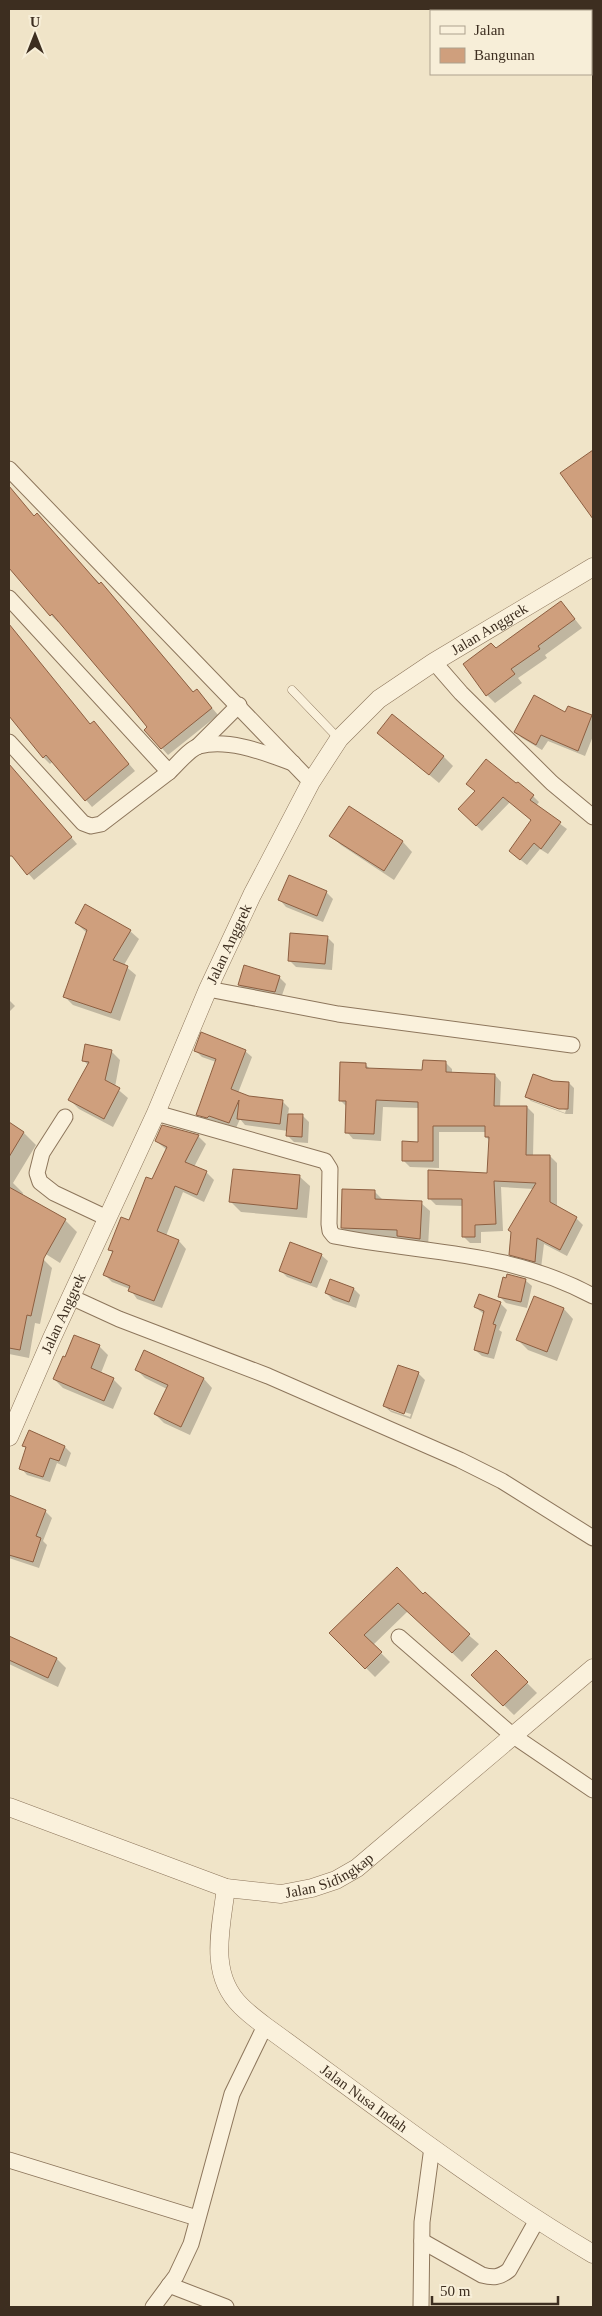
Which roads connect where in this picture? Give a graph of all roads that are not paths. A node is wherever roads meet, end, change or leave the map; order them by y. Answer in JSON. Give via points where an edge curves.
{"nodes":[{"id":1,"x":9,"y":468,"type":"edge"},
{"id":2,"x":593,"y":567,"type":"edge"},
{"id":3,"x":11,"y":605,"type":"edge"},
{"id":4,"x":434,"y":662,"type":"junction"},
{"id":5,"x":292,"y":690,"type":"dead end"},
{"id":6,"x":239,"y":705,"type":"junction"},
{"id":7,"x":339,"y":739,"type":"junction"},
{"id":8,"x":9,"y":742,"type":"edge"},
{"id":9,"x":197,"y":747,"type":"junction"},
{"id":10,"x":295,"y":764,"type":"junction"},
{"id":11,"x":170,"y":772,"type":"junction"},
{"id":12,"x":311,"y":782,"type":"junction"},
{"id":13,"x":593,"y":817,"type":"edge"},
{"id":14,"x":208,"y":989,"type":"junction"},
{"id":15,"x":572,"y":1046,"type":"dead end"},
{"id":16,"x":156,"y":1113,"type":"junction"},
{"id":17,"x":65,"y":1117,"type":"dead end"},
{"id":18,"x":107,"y":1218,"type":"junction"},
{"id":19,"x":593,"y":1296,"type":"edge"},
{"id":20,"x":71,"y":1297,"type":"junction"},
{"id":21,"x":9,"y":1438,"type":"edge"},
{"id":22,"x":593,"y":1538,"type":"edge"},
{"id":23,"x":399,"y":1637,"type":"dead end"},
{"id":24,"x":593,"y":1668,"type":"edge"},
{"id":25,"x":512,"y":1735,"type":"junction"},
{"id":26,"x":593,"y":1790,"type":"edge"},
{"id":27,"x":9,"y":1807,"type":"edge"},
{"id":28,"x":226,"y":1888,"type":"junction"},
{"id":29,"x":265,"y":2026,"type":"junction"},
{"id":30,"x":432,"y":2147,"type":"junction"},
{"id":31,"x":9,"y":2160,"type":"edge"},
{"id":32,"x":197,"y":2218,"type":"junction"},
{"id":33,"x":537,"y":2220,"type":"junction"},
{"id":34,"x":422,"y":2240,"type":"junction"},
{"id":35,"x":593,"y":2254,"type":"edge"},
{"id":36,"x":169,"y":2285,"type":"junction"},
{"id":37,"x":153,"y":2307,"type":"edge"},
{"id":38,"x":226,"y":2307,"type":"edge"},
{"id":39,"x":421,"y":2307,"type":"edge"}],
"edges":[{"from":1,"to":6,"type":"street"},
{"from":2,"to":4,"type":"street","name":"Jalan Anggrek"},
{"from":3,"to":11,"type":"street"},
{"from":4,"to":7,"type":"street","name":"Jalan Anggrek","via":[[379,699]]},
{"from":4,"to":13,"type":"street","via":[[552,783]]},
{"from":5,"to":7,"type":"lane"},
{"from":6,"to":9,"type":"street"},
{"from":6,"to":10,"type":"street"},
{"from":7,"to":12,"type":"street","name":"Jalan Anggrek"},
{"from":8,"to":11,"type":"street","via":[[83,823],[90,826],[101,824]]},
{"from":9,"to":10,"type":"street","via":[[226,744]]},
{"from":9,"to":11,"type":"street"},
{"from":10,"to":12,"type":"street"},
{"from":12,"to":14,"type":"street","name":"Jalan Anggrek"},
{"from":14,"to":15,"type":"street","via":[[338,1014]]},
{"from":14,"to":16,"type":"street","name":"Jalan Anggrek"},
{"from":16,"to":18,"type":"street","name":"Jalan Anggrek"},
{"from":16,"to":19,"type":"street","via":[[325,1161],[330,1169],[329,1224],[334,1236],[502,1261]]},
{"from":17,"to":18,"type":"street","via":[[42,1153],[37,1173],[40,1182],[54,1193]]},
{"from":18,"to":20,"type":"street","name":"Jalan Anggrek"},
{"from":20,"to":21,"type":"street","name":"Jalan Anggrek"},
{"from":20,"to":22,"type":"street","via":[[119,1319],[268,1376],[460,1460],[502,1481]]},
{"from":23,"to":25,"type":"street"},
{"from":24,"to":25,"type":"street","name":"Jalan Sidingkap"},
{"from":25,"to":26,"type":"street"},
{"from":25,"to":28,"type":"street","name":"Jalan Sidingkap","via":[[357,1868],[336,1880],[281,1894]]},
{"from":27,"to":28,"type":"street","name":"Jalan Sidingkap"},
{"from":28,"to":29,"type":"street","name":"Jalan Nusa Indah","via":[[218,1943],[221,1969],[228,1989],[240,2005]]},
{"from":29,"to":30,"type":"street","name":"Jalan Nusa Indah"},
{"from":29,"to":32,"type":"street","via":[[232,2094]]},
{"from":30,"to":33,"type":"street","name":"Jalan Nusa Indah"},
{"from":30,"to":34,"type":"street"},
{"from":31,"to":32,"type":"street"},
{"from":32,"to":36,"type":"street","via":[[191,2244]]},
{"from":33,"to":34,"type":"street","via":[[509,2270],[502,2276],[482,2275]]},
{"from":33,"to":35,"type":"street","name":"Jalan Nusa Indah"},
{"from":34,"to":39,"type":"street"},
{"from":36,"to":37,"type":"street"},
{"from":36,"to":38,"type":"street"}]}
